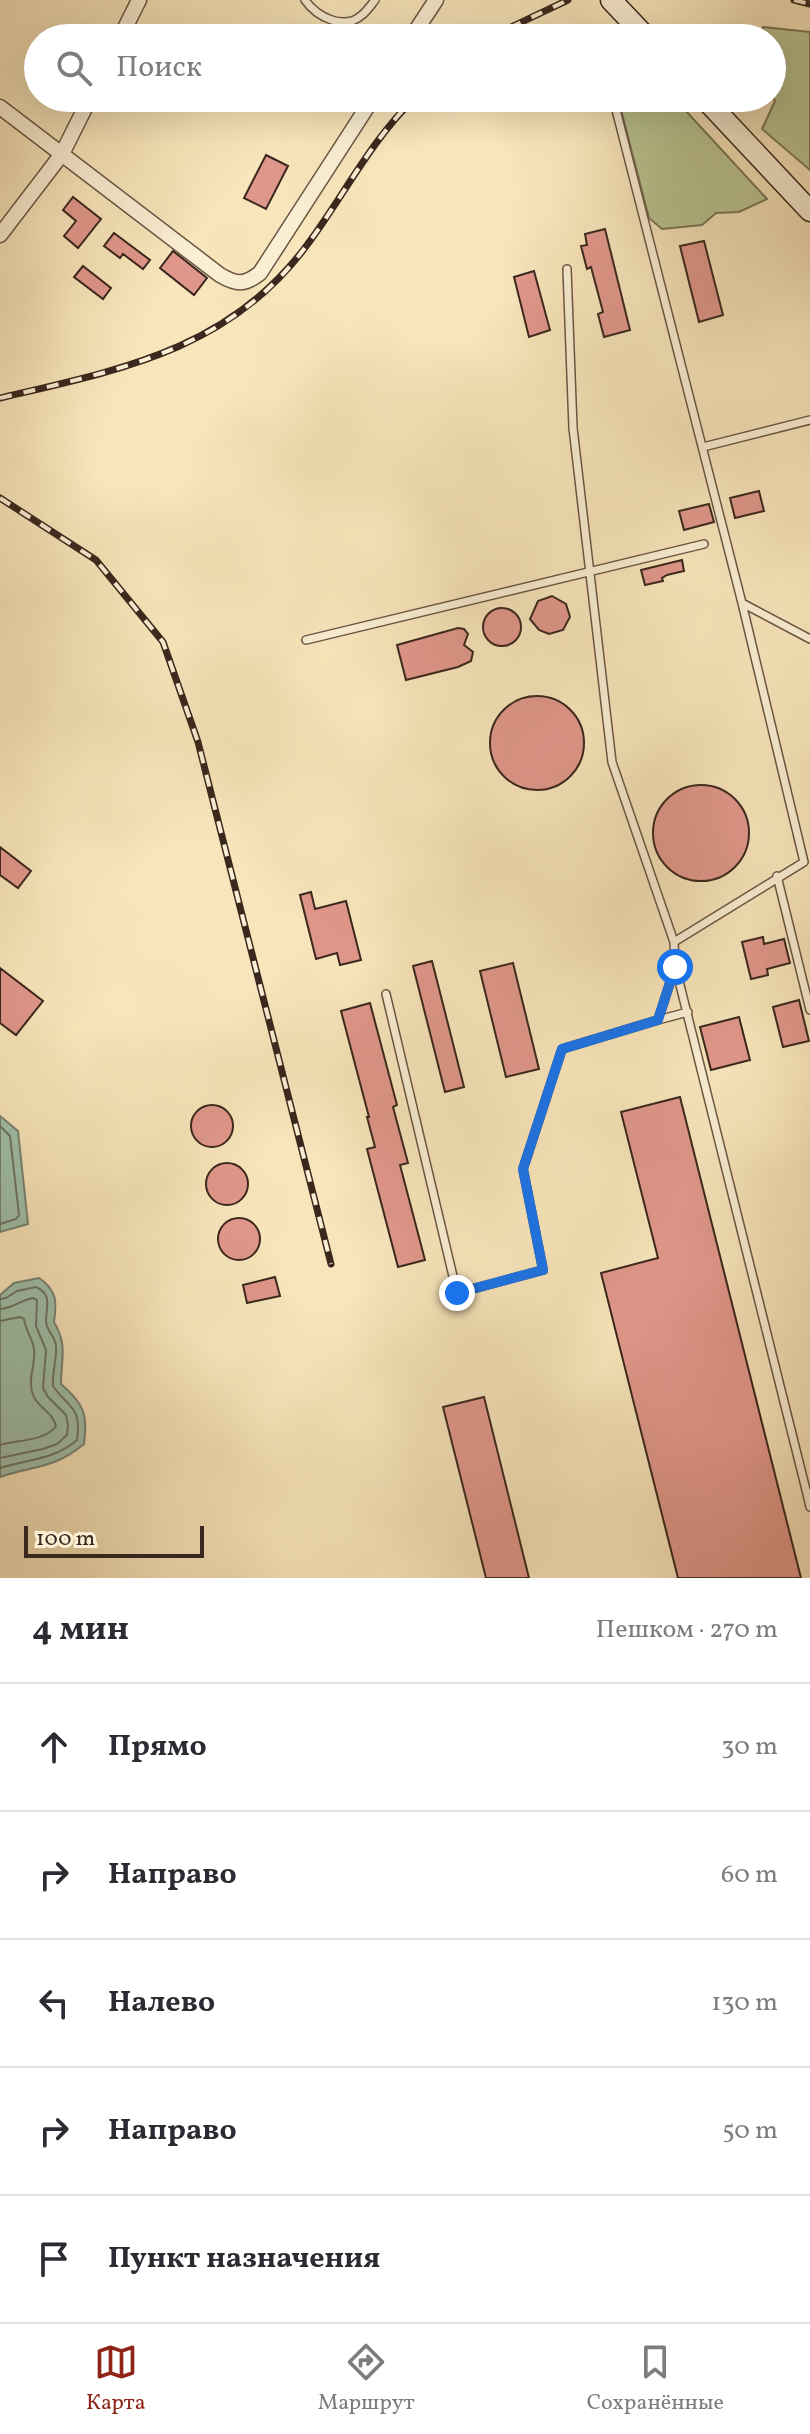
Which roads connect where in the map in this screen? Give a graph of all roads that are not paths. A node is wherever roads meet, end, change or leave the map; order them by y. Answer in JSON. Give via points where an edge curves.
{"nodes":[{"id":1,"x":139,"y":0,"type":"edge"},
{"id":2,"x":305,"y":0,"type":"edge"},
{"id":3,"x":375,"y":0,"type":"edge"},
{"id":4,"x":436,"y":0,"type":"edge"},
{"id":5,"x":611,"y":0,"type":"edge"},
{"id":6,"x":127,"y":24,"type":"edge"},
{"id":7,"x":420,"y":24,"type":"edge"},
{"id":8,"x":633,"y":24,"type":"edge"},
{"id":9,"x":0,"y":107,"type":"edge"},
{"id":10,"x":83,"y":112,"type":"edge"},
{"id":11,"x":364,"y":112,"type":"edge"},
{"id":12,"x":617,"y":112,"type":"edge"},
{"id":13,"x":717,"y":112,"type":"edge"},
{"id":14,"x":62,"y":154,"type":"junction"},
{"id":15,"x":810,"y":211,"type":"edge"},
{"id":16,"x":0,"y":235,"type":"edge"},
{"id":17,"x":567,"y":269,"type":"dead end"},
{"id":18,"x":810,"y":420,"type":"edge"},
{"id":19,"x":703,"y":447,"type":"junction"},
{"id":20,"x":704,"y":544,"type":"dead end"},
{"id":21,"x":592,"y":572,"type":"junction"},
{"id":22,"x":742,"y":603,"type":"junction"},
{"id":23,"x":810,"y":639,"type":"edge"},
{"id":24,"x":306,"y":640,"type":"dead end"},
{"id":25,"x":777,"y":876,"type":"junction"},
{"id":26,"x":674,"y":942,"type":"junction"},
{"id":27,"x":675,"y":967,"type":"junction"},
{"id":28,"x":386,"y":994,"type":"dead end"},
{"id":29,"x":810,"y":1010,"type":"edge"},
{"id":30,"x":688,"y":1012,"type":"junction"},
{"id":31,"x":658,"y":1020,"type":"junction"},
{"id":32,"x":808,"y":1493,"type":"edge"},
{"id":33,"x":810,"y":1507,"type":"edge"}],
"edges":[{"from":1,"to":6,"type":"street"},
{"from":2,"to":3,"type":"lane","via":[[327,19],[345,23],[360,18]]},
{"from":4,"to":7,"type":"street"},
{"from":5,"to":8,"type":"main road"},
{"from":9,"to":14,"type":"street"},
{"from":10,"to":14,"type":"street"},
{"from":11,"to":14,"type":"street","via":[[260,273],[247,283],[220,275]]},
{"from":12,"to":19,"type":"lane"},
{"from":13,"to":15,"type":"main road"},
{"from":14,"to":16,"type":"street"},
{"from":17,"to":21,"type":"lane","via":[[573,428]]},
{"from":18,"to":19,"type":"lane"},
{"from":19,"to":22,"type":"lane"},
{"from":20,"to":21,"type":"lane"},
{"from":21,"to":24,"type":"lane"},
{"from":21,"to":26,"type":"lane","via":[[612,762]]},
{"from":22,"to":23,"type":"lane"},
{"from":22,"to":25,"type":"lane","via":[[804,862]]},
{"from":25,"to":26,"type":"lane"},
{"from":25,"to":29,"type":"lane"},
{"from":26,"to":27,"type":"lane"},
{"from":27,"to":30,"type":"lane"},
{"from":27,"to":31,"type":"lane"},
{"from":28,"to":31,"type":"lane","via":[[457,1293],[543,1270],[523,1169],[562,1049]]},
{"from":30,"to":31,"type":"lane"},
{"from":30,"to":32,"type":"lane"},
{"from":32,"to":33,"type":"lane"}]}
